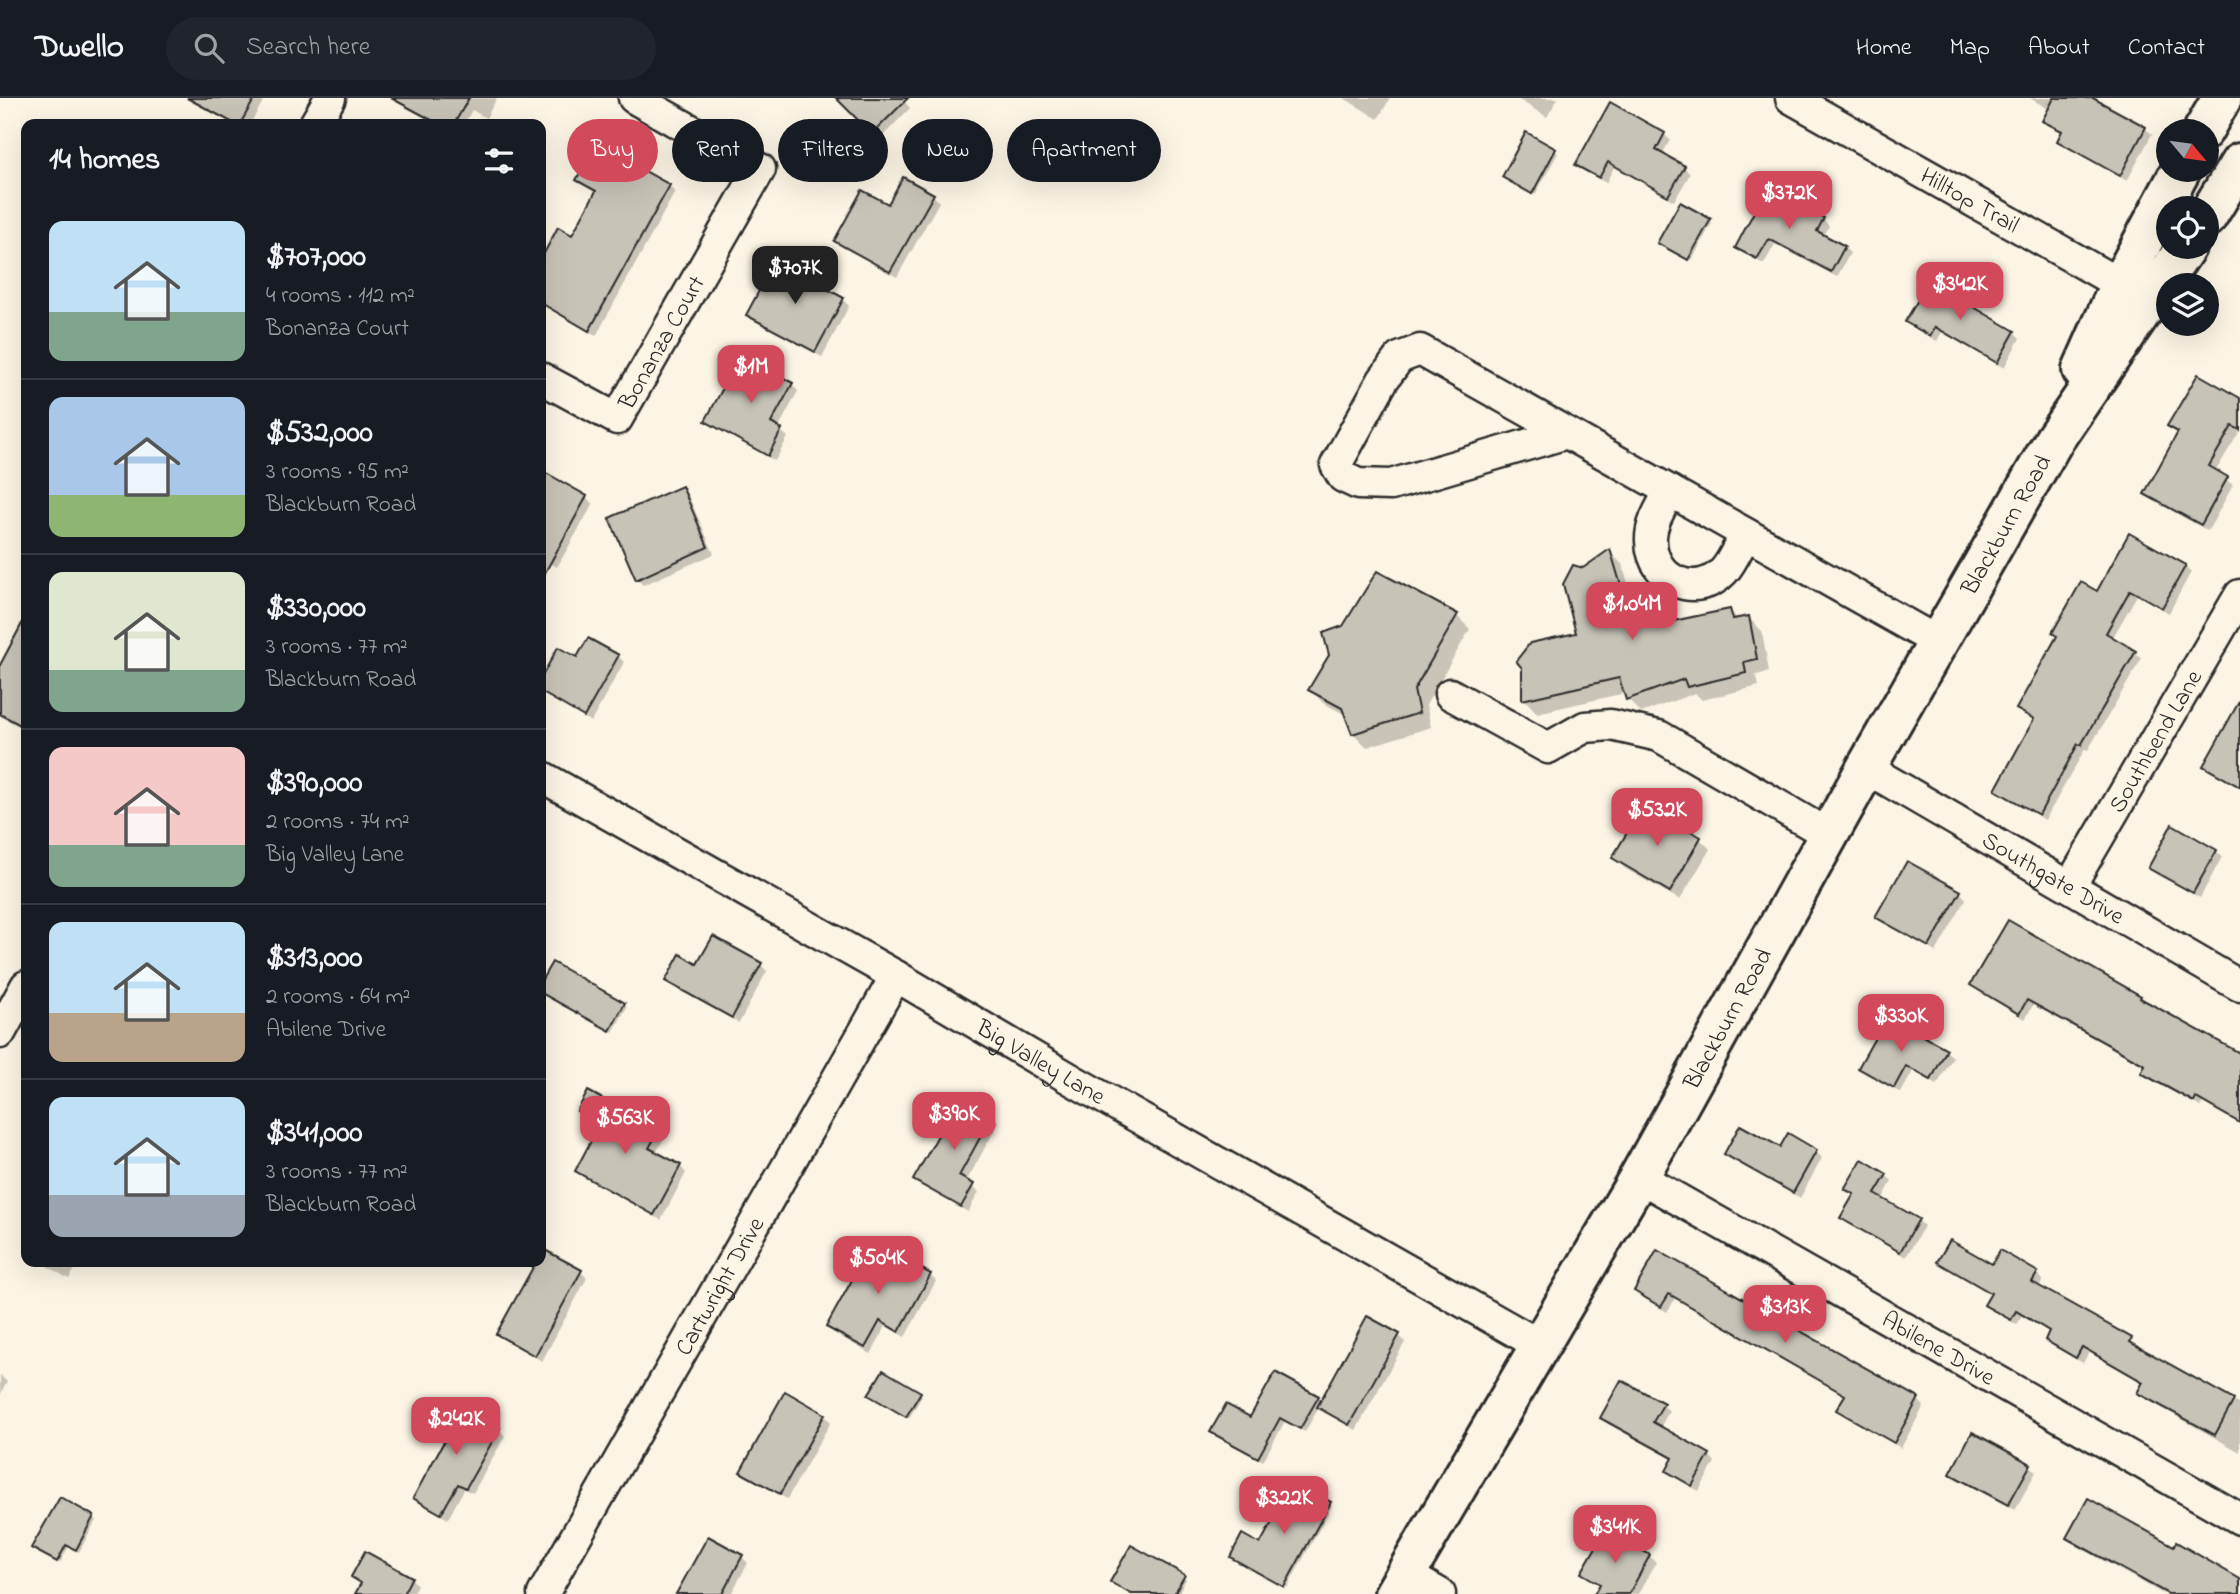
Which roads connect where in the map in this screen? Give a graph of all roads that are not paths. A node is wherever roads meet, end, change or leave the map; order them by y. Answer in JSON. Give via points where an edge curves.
{"nodes":[{"id":1,"x":330,"y":98,"type":"edge"},
{"id":2,"x":634,"y":98,"type":"edge"},
{"id":3,"x":1791,"y":98,"type":"edge"},
{"id":4,"x":2222,"y":98,"type":"edge"},
{"id":5,"x":318,"y":119,"type":"edge"},
{"id":6,"x":2210,"y":119,"type":"edge"},
{"id":7,"x":2240,"y":163,"type":"edge"},
{"id":8,"x":2176,"y":182,"type":"edge"},
{"id":9,"x":2219,"y":197,"type":"edge"},
{"id":10,"x":2172,"y":259,"type":"edge"},
{"id":11,"x":2134,"y":292,"type":"junction"},
{"id":12,"x":546,"y":381,"type":"edge"},
{"id":13,"x":1567,"y":433,"type":"junction"},
{"id":14,"x":1670,"y":491,"type":"junction"},
{"id":15,"x":1746,"y":534,"type":"junction"},
{"id":16,"x":2240,"y":595,"type":"edge"},
{"id":17,"x":1938,"y":642,"type":"junction"},
{"id":18,"x":1450,"y":694,"type":"dead end"},
{"id":19,"x":1866,"y":768,"type":"junction"},
{"id":20,"x":546,"y":779,"type":"edge"},
{"id":21,"x":1829,"y":835,"type":"junction"},
{"id":22,"x":2070,"y":886,"type":"junction"},
{"id":23,"x":895,"y":976,"type":"junction"},
{"id":24,"x":2240,"y":985,"type":"edge"},
{"id":25,"x":21,"y":995,"type":"edge"},
{"id":26,"x":0,"y":1033,"type":"edge"},
{"id":27,"x":1639,"y":1177,"type":"junction"},
{"id":28,"x":1541,"y":1346,"type":"junction"},
{"id":29,"x":2240,"y":1519,"type":"edge"},
{"id":30,"x":1400,"y":1584,"type":"edge"},
{"id":31,"x":543,"y":1594,"type":"edge"},
{"id":32,"x":1440,"y":1594,"type":"edge"}],
"edges":[{"from":1,"to":5,"type":"street"},
{"from":2,"to":12,"type":"street","name":"Bonanza Court","via":[[760,169],[617,419]]},
{"from":3,"to":11,"type":"street","name":"Hilltop Trail"},
{"from":4,"to":6,"type":"main road"},
{"from":7,"to":9,"type":"main road"},
{"from":8,"to":11,"type":"main road","name":"Blackburn Road"},
{"from":10,"to":11,"type":"main road","name":"Blackburn Road"},
{"from":11,"to":17,"type":"main road","name":"Blackburn Road","via":[[2093,342],[2054,440]]},
{"from":13,"to":13,"type":"street","via":[[1420,350],[1399,358],[1336,465],[1343,477],[1358,484],[1391,485]]},
{"from":13,"to":14,"type":"street"},
{"from":14,"to":15,"type":"street"},
{"from":14,"to":15,"type":"street","via":[[1652,526],[1651,541],[1659,570],[1670,579],[1685,584],[1713,581],[1726,570]]},
{"from":15,"to":17,"type":"street"},
{"from":16,"to":22,"type":"street","name":"Southbend Lane"},
{"from":17,"to":19,"type":"main road","name":"Blackburn Road"},
{"from":18,"to":21,"type":"street","via":[[1548,748],[1585,727],[1611,725],[1659,736]]},
{"from":19,"to":21,"type":"main road","name":"Blackburn Road"},
{"from":19,"to":22,"type":"street","name":"Southgate Drive"},
{"from":20,"to":23,"type":"street","name":"Big Valley Lane"},
{"from":21,"to":27,"type":"main road","name":"Blackburn Road"},
{"from":22,"to":24,"type":"street","name":"Southgate Drive"},
{"from":23,"to":28,"type":"street","name":"Big Valley Lane"},
{"from":23,"to":31,"type":"street","name":"Cartwright Drive"},
{"from":25,"to":26,"type":"street"},
{"from":27,"to":28,"type":"main road","name":"Blackburn Road"},
{"from":27,"to":29,"type":"street","name":"Abilene Drive"},
{"from":28,"to":30,"type":"main road","name":"Blackburn Road"},
{"from":30,"to":32,"type":"street"}]}
